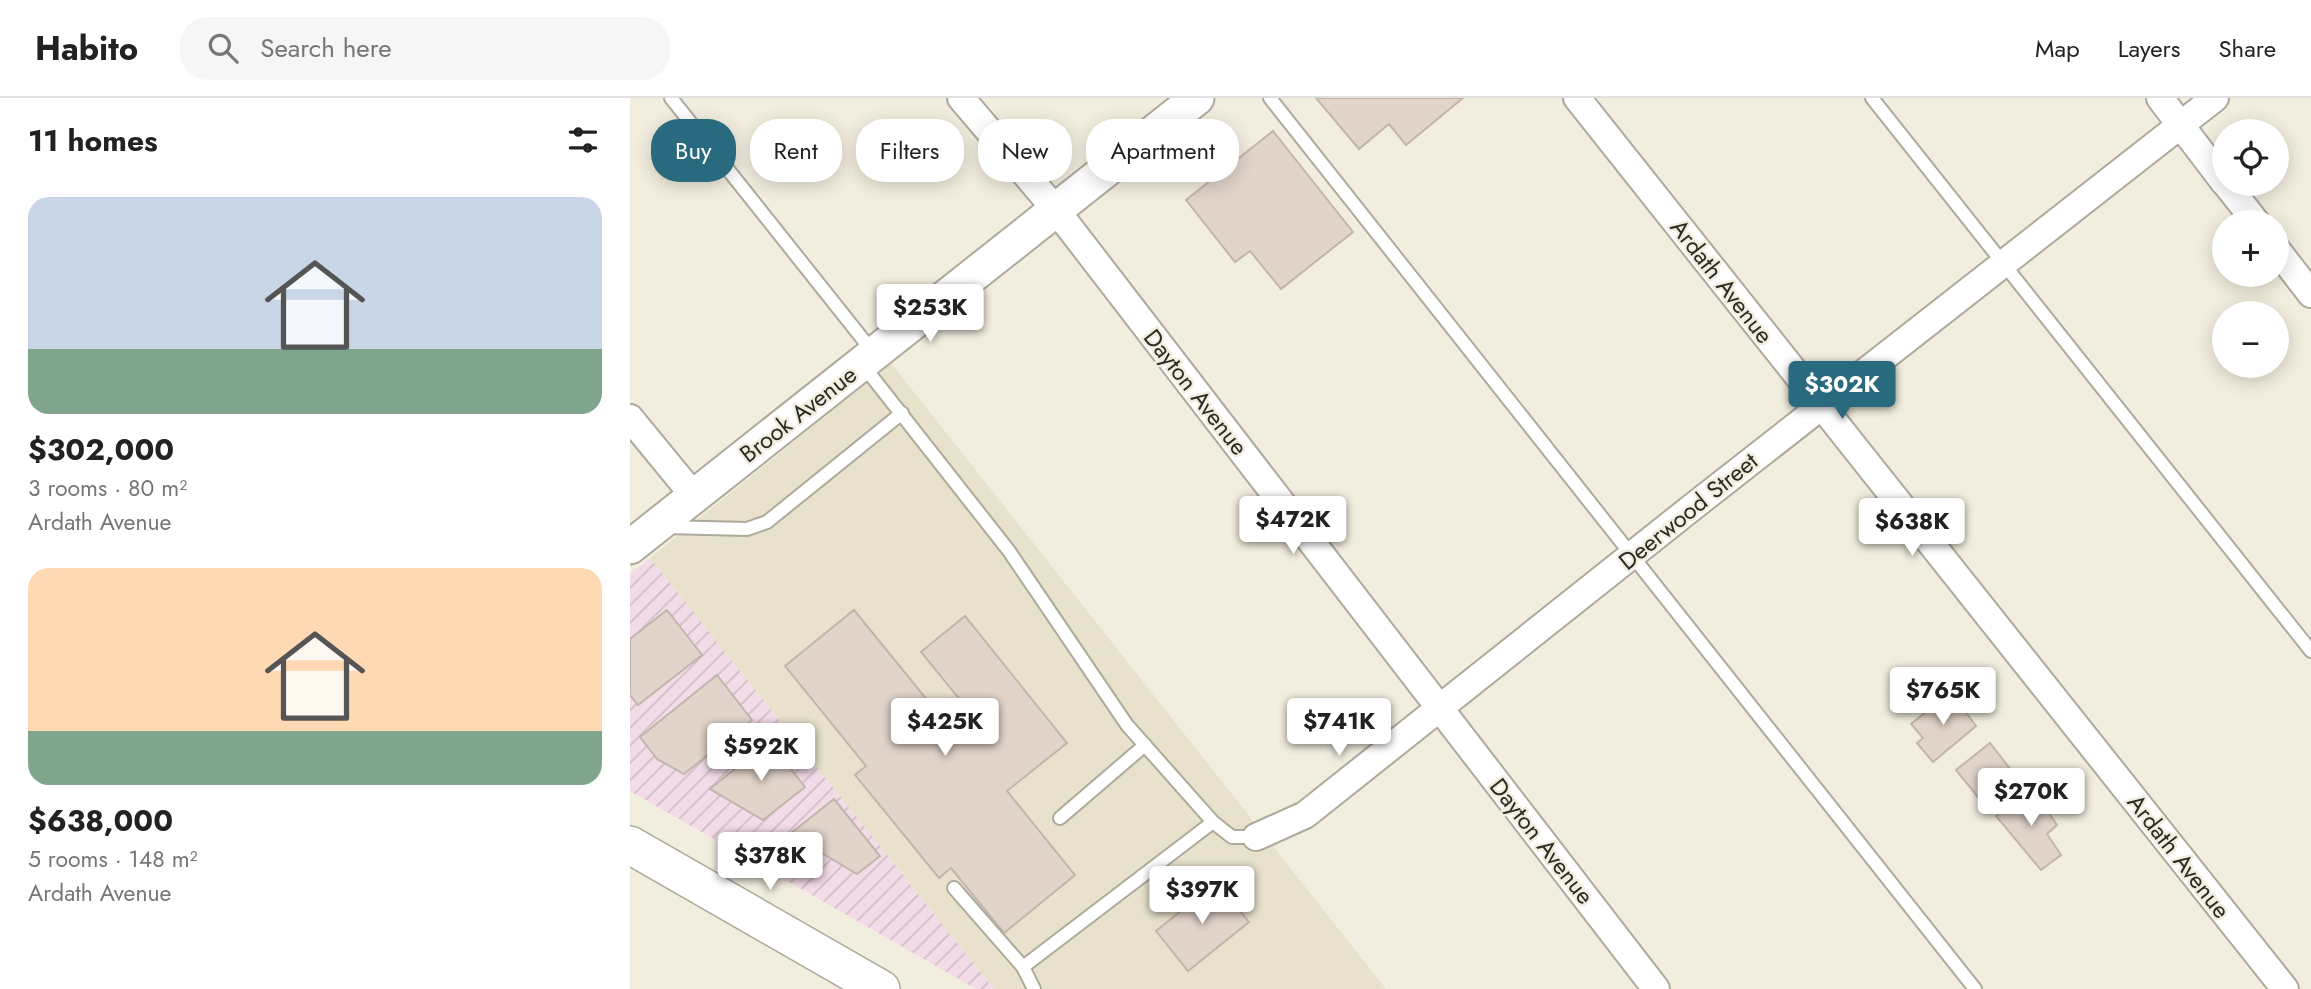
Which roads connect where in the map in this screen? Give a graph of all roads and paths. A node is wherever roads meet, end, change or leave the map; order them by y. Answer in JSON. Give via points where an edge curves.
{"nodes":[{"id":1,"x":671,"y":98,"type":"edge"},
{"id":2,"x":961,"y":98,"type":"edge"},
{"id":3,"x":1197,"y":98,"type":"edge"},
{"id":4,"x":1270,"y":98,"type":"edge"},
{"id":5,"x":1577,"y":98,"type":"edge"},
{"id":6,"x":1872,"y":98,"type":"edge"},
{"id":7,"x":2160,"y":98,"type":"edge"},
{"id":8,"x":2215,"y":98,"type":"edge"},
{"id":9,"x":2182,"y":126,"type":"junction"},
{"id":10,"x":2212,"y":166,"type":"edge"},
{"id":11,"x":2235,"y":196,"type":"edge"},
{"id":12,"x":1056,"y":210,"type":"junction"},
{"id":13,"x":2246,"y":210,"type":"edge"},
{"id":14,"x":2003,"y":263,"type":"junction"},
{"id":15,"x":2289,"y":266,"type":"edge"},
{"id":16,"x":2311,"y":294,"type":"edge"},
{"id":17,"x":868,"y":358,"type":"junction"},
{"id":18,"x":1822,"y":407,"type":"junction"},
{"id":19,"x":902,"y":413,"type":"junction"},
{"id":20,"x":630,"y":418,"type":"edge"},
{"id":21,"x":694,"y":496,"type":"junction"},
{"id":22,"x":643,"y":537,"type":"edge"},
{"id":23,"x":1633,"y":555,"type":"junction"},
{"id":24,"x":2311,"y":651,"type":"edge"},
{"id":25,"x":1439,"y":708,"type":"junction"},
{"id":26,"x":1144,"y":745,"type":"junction"},
{"id":27,"x":1059,"y":818,"type":"dead end"},
{"id":28,"x":1213,"y":822,"type":"junction"},
{"id":29,"x":1256,"y":837,"type":"joint"},
{"id":30,"x":630,"y":845,"type":"edge"},
{"id":31,"x":954,"y":888,"type":"dead end"},
{"id":32,"x":1023,"y":967,"type":"junction"},
{"id":33,"x":881,"y":989,"type":"edge"},
{"id":34,"x":1034,"y":989,"type":"edge"},
{"id":35,"x":1657,"y":989,"type":"edge"},
{"id":36,"x":1975,"y":989,"type":"edge"},
{"id":37,"x":2285,"y":989,"type":"edge"}],
"edges":[{"from":1,"to":17,"type":"lane"},
{"from":2,"to":12,"type":"street","name":"Dayton Avenue"},
{"from":3,"to":12,"type":"street","name":"Brook Avenue"},
{"from":4,"to":23,"type":"lane"},
{"from":5,"to":18,"type":"street","name":"Ardath Avenue"},
{"from":6,"to":14,"type":"lane"},
{"from":7,"to":9,"type":"street"},
{"from":8,"to":9,"type":"street","name":"Deerwood Street"},
{"from":9,"to":10,"type":"street"},
{"from":9,"to":14,"type":"street","name":"Deerwood Street"},
{"from":11,"to":13,"type":"street"},
{"from":12,"to":17,"type":"street","name":"Brook Avenue"},
{"from":12,"to":25,"type":"street","name":"Dayton Avenue"},
{"from":14,"to":18,"type":"street","name":"Deerwood Street"},
{"from":14,"to":24,"type":"lane"},
{"from":15,"to":16,"type":"street"},
{"from":17,"to":19,"type":"lane"},
{"from":17,"to":21,"type":"street","name":"Brook Avenue"},
{"from":18,"to":23,"type":"street","name":"Deerwood Street"},
{"from":18,"to":37,"type":"street","name":"Ardath Avenue"},
{"from":19,"to":22,"type":"lane","via":[[767,522],[747,529]]},
{"from":19,"to":26,"type":"lane","via":[[1009,551]]},
{"from":20,"to":21,"type":"street"},
{"from":21,"to":22,"type":"street","name":"Brook Avenue"},
{"from":23,"to":25,"type":"street","name":"Deerwood Street"},
{"from":23,"to":36,"type":"lane"},
{"from":25,"to":29,"type":"street","name":"Deerwood Street","via":[[1305,816]]},
{"from":25,"to":35,"type":"street","name":"Dayton Avenue"},
{"from":26,"to":27,"type":"lane"},
{"from":26,"to":28,"type":"lane"},
{"from":28,"to":29,"type":"lane","via":[[1232,837]]},
{"from":28,"to":32,"type":"lane"},
{"from":30,"to":33,"type":"main road"},
{"from":31,"to":32,"type":"lane"},
{"from":32,"to":34,"type":"lane"}]}
